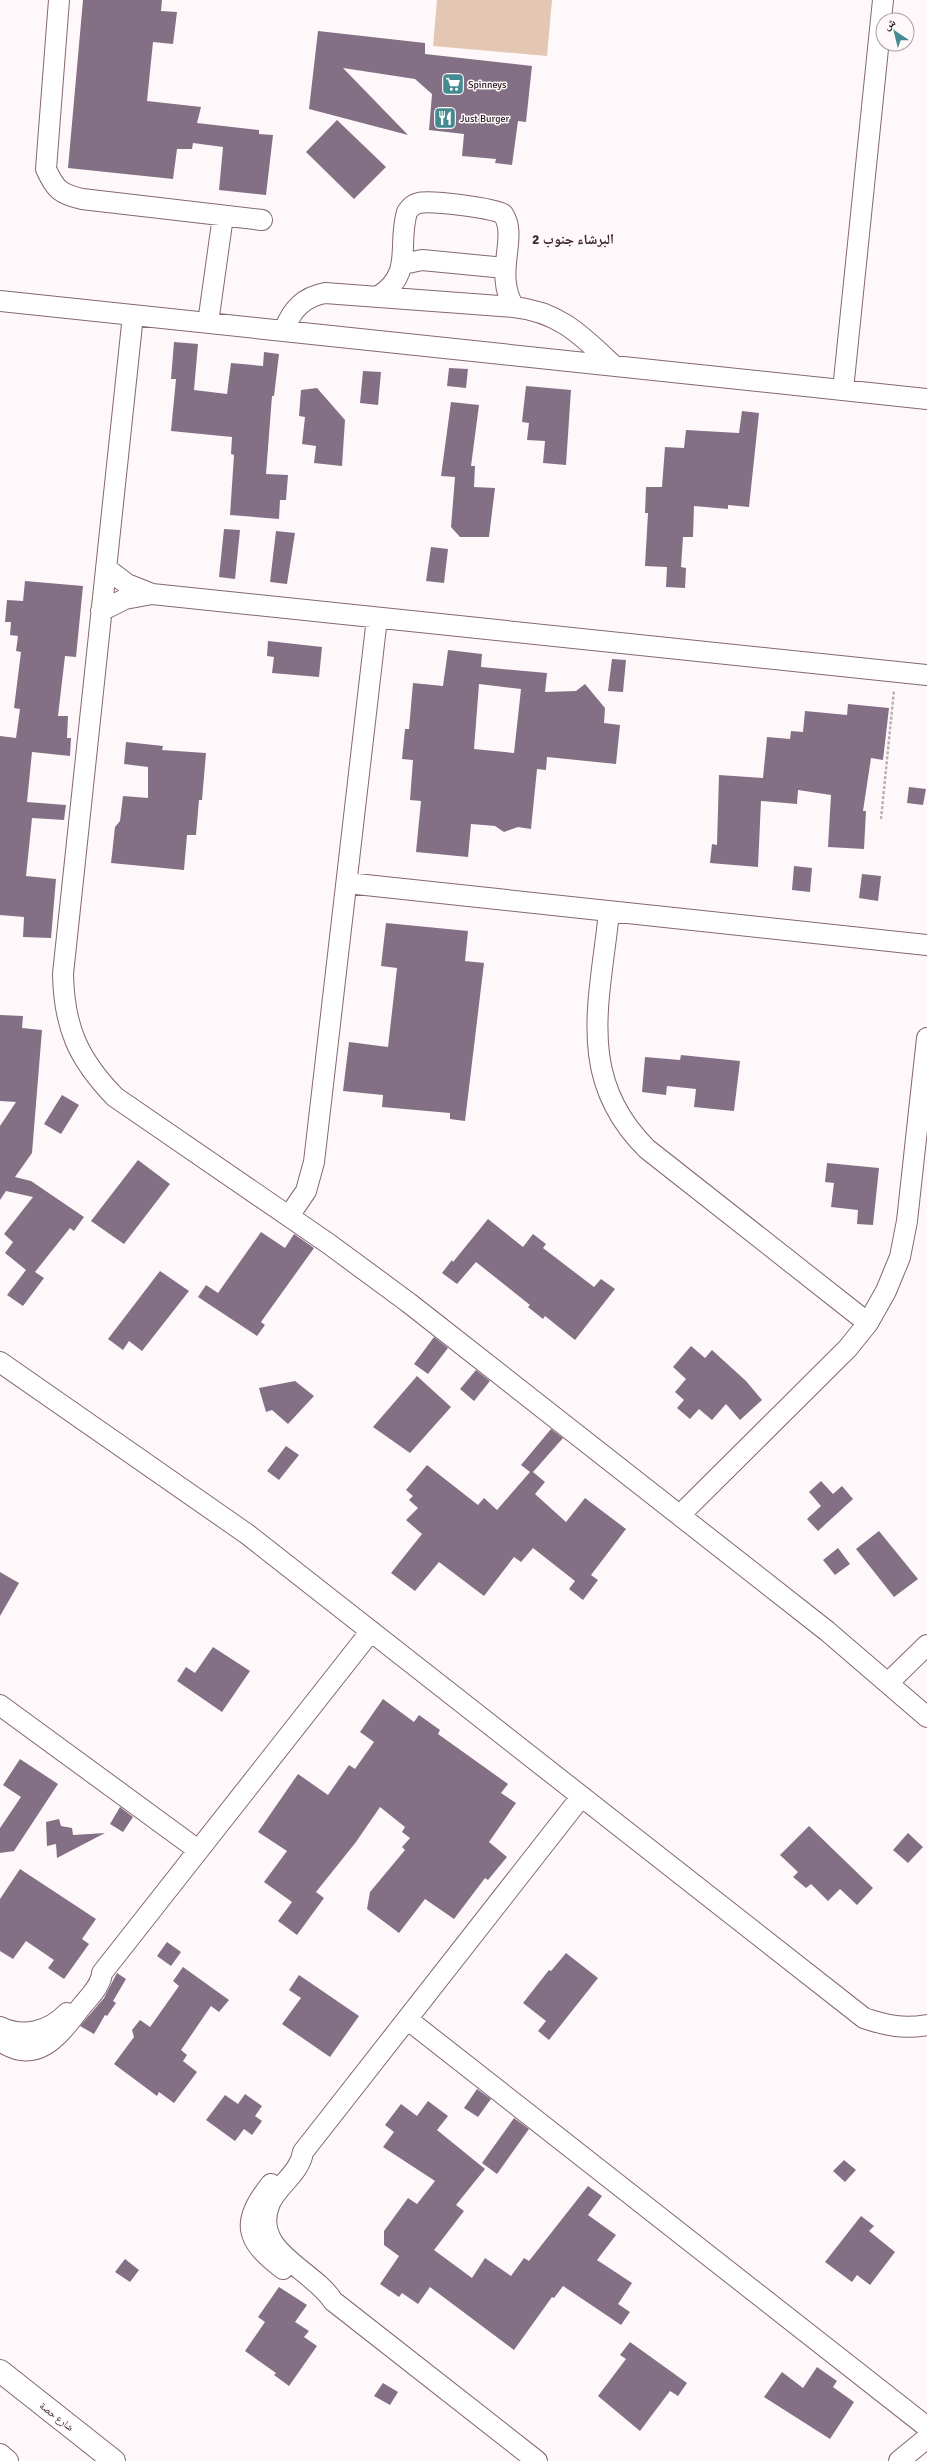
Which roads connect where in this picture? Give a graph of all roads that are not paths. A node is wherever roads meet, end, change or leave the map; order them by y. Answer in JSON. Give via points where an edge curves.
{"nodes":[{"id":1,"x":59,"y":0,"type":"edge"},
{"id":2,"x":882,"y":0,"type":"edge"},
{"id":3,"x":223,"y":216,"type":"junction"},
{"id":4,"x":262,"y":220,"type":"dead end"},
{"id":5,"x":403,"y":264,"type":"junction"},
{"id":6,"x":505,"y":268,"type":"junction"},
{"id":7,"x":379,"y":296,"type":"junction"},
{"id":8,"x":0,"y":301,"type":"edge"},
{"id":9,"x":514,"y":307,"type":"junction"},
{"id":10,"x":133,"y":315,"type":"junction"},
{"id":11,"x":208,"y":323,"type":"junction"},
{"id":12,"x":284,"y":331,"type":"junction"},
{"id":13,"x":614,"y":366,"type":"junction"},
{"id":14,"x":843,"y":390,"type":"junction"},
{"id":15,"x":927,"y":399,"type":"edge"},
{"id":16,"x":106,"y":568,"type":"junction"},
{"id":17,"x":152,"y":594,"type":"junction"},
{"id":18,"x":101,"y":611,"type":"junction"},
{"id":19,"x":377,"y":618,"type":"junction"},
{"id":20,"x":927,"y":675,"type":"edge"},
{"id":21,"x":347,"y":883,"type":"junction"},
{"id":22,"x":609,"y":912,"type":"junction"},
{"id":23,"x":927,"y":945,"type":"edge"},
{"id":24,"x":927,"y":1038,"type":"edge"},
{"id":25,"x":289,"y":1216,"type":"junction"},
{"id":26,"x":868,"y":1323,"type":"junction"},
{"id":27,"x":0,"y":1362,"type":"edge"},
{"id":28,"x":680,"y":1515,"type":"junction"},
{"id":29,"x":371,"y":1631,"type":"junction"},
{"id":30,"x":927,"y":1645,"type":"edge"},
{"id":31,"x":889,"y":1682,"type":"junction"},
{"id":32,"x":0,"y":1705,"type":"edge"},
{"id":33,"x":927,"y":1716,"type":"edge"},
{"id":34,"x":581,"y":1797,"type":"junction"},
{"id":35,"x":198,"y":1850,"type":"junction"},
{"id":36,"x":102,"y":1973,"type":"junction"},
{"id":37,"x":407,"y":2019,"type":"junction"},
{"id":38,"x":927,"y":2025,"type":"edge"},
{"id":39,"x":0,"y":2027,"type":"edge"},
{"id":40,"x":0,"y":2041,"type":"edge"},
{"id":41,"x":0,"y":2371,"type":"edge"},
{"id":42,"x":927,"y":2427,"type":"edge"},
{"id":43,"x":927,"y":2438,"type":"edge"},
{"id":44,"x":0,"y":2455,"type":"edge"},
{"id":45,"x":7,"y":2461,"type":"edge"},
{"id":46,"x":114,"y":2461,"type":"edge"},
{"id":47,"x":537,"y":2461,"type":"edge"},
{"id":48,"x":899,"y":2461,"type":"edge"}],
"edges":[{"from":1,"to":3,"type":"street","via":[[46,169],[52,184],[65,195],[82,199]]},
{"from":2,"to":14,"type":"street"},
{"from":3,"to":4,"type":"street"},
{"from":3,"to":11,"type":"street"},
{"from":5,"to":6,"type":"street","via":[[422,260]]},
{"from":5,"to":6,"type":"street","via":[[406,212],[412,206],[425,203],[489,209],[503,214],[509,228]]},
{"from":5,"to":7,"type":"street","via":[[392,286]]},
{"from":6,"to":9,"type":"street","via":[[505,289]]},
{"from":7,"to":9,"type":"street"},
{"from":7,"to":12,"type":"street","via":[[333,293],[316,295],[295,309]]},
{"from":8,"to":10,"type":"street"},
{"from":9,"to":13,"type":"street","via":[[537,311],[558,319],[578,332]]},
{"from":10,"to":11,"type":"street"},
{"from":10,"to":16,"type":"street"},
{"from":11,"to":12,"type":"street"},
{"from":12,"to":13,"type":"street"},
{"from":13,"to":14,"type":"street"},
{"from":14,"to":15,"type":"street"},
{"from":16,"to":17,"type":"street","via":[[127,584]]},
{"from":16,"to":18,"type":"street"},
{"from":17,"to":18,"type":"street","via":[[126,599]]},
{"from":17,"to":19,"type":"street"},
{"from":18,"to":25,"type":"street","via":[[62,974],[63,1002],[70,1029],[88,1066],[115,1097]]},
{"from":19,"to":20,"type":"street"},
{"from":19,"to":21,"type":"street"},
{"from":21,"to":22,"type":"street"},
{"from":21,"to":25,"type":"street","via":[[314,1162],[306,1191]]},
{"from":22,"to":23,"type":"street"},
{"from":22,"to":26,"type":"street","via":[[597,1050],[605,1087],[622,1121],[647,1149]]},
{"from":24,"to":26,"type":"street","via":[[907,1221],[901,1250],[886,1291]]},
{"from":25,"to":28,"type":"street","via":[[409,1303]]},
{"from":26,"to":28,"type":"street","via":[[848,1348]]},
{"from":27,"to":29,"type":"street","via":[[190,1492]]},
{"from":28,"to":31,"type":"street"},
{"from":29,"to":34,"type":"street"},
{"from":29,"to":35,"type":"street"},
{"from":30,"to":31,"type":"street"},
{"from":31,"to":33,"type":"street"},
{"from":32,"to":35,"type":"street"},
{"from":34,"to":37,"type":"street"},
{"from":34,"to":38,"type":"street","via":[[864,2018],[886,2026],[908,2028]]},
{"from":35,"to":36,"type":"street"},
{"from":36,"to":39,"type":"street","via":[[91,1981],[66,2014],[48,2027],[27,2033]]},
{"from":36,"to":40,"type":"street","via":[[98,1986],[52,2041],[40,2048],[25,2050],[16,2049]]},
{"from":37,"to":42,"type":"street"},
{"from":37,"to":47,"type":"street","via":[[303,2152],[289,2161],[258,2200],[252,2211],[252,2234],[256,2245],[264,2254],[318,2295],[333,2301]]},
{"from":41,"to":46,"type":"main road","name":"شارع حصة"},
{"from":43,"to":48,"type":"street"},
{"from":44,"to":45,"type":"main road"}]}
